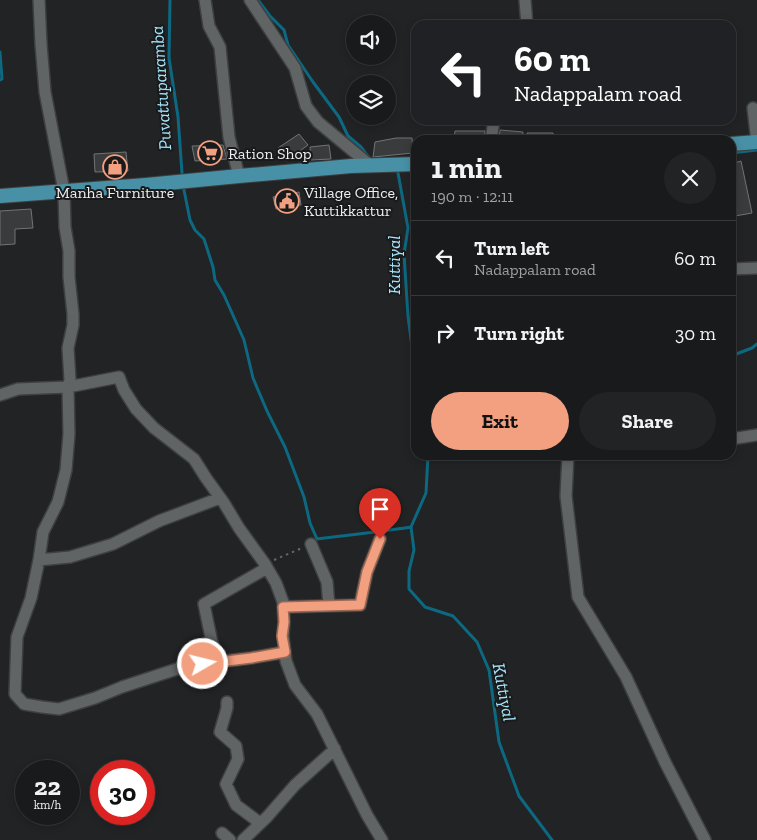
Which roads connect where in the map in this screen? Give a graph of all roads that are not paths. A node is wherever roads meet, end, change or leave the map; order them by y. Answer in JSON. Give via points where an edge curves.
{"nodes":[{"id":1,"x":39,"y":0,"type":"edge"},
{"id":2,"x":205,"y":0,"type":"edge"},
{"id":3,"x":250,"y":0,"type":"edge"},
{"id":4,"x":525,"y":0,"type":"edge"},
{"id":5,"x":527,"y":20,"type":"edge"},
{"id":6,"x":753,"y":108,"type":"dead end"},
{"id":7,"x":757,"y":142,"type":"edge"},
{"id":8,"x":736,"y":144,"type":"edge"},
{"id":9,"x":411,"y":164,"type":"edge"},
{"id":10,"x":371,"y":166,"type":"junction"},
{"id":11,"x":239,"y":176,"type":"junction"},
{"id":12,"x":64,"y":191,"type":"junction"},
{"id":13,"x":0,"y":196,"type":"edge"},
{"id":14,"x":757,"y":268,"type":"edge"},
{"id":15,"x":736,"y":269,"type":"edge"},
{"id":16,"x":68,"y":387,"type":"junction"},
{"id":17,"x":0,"y":395,"type":"edge"},
{"id":18,"x":757,"y":436,"type":"edge"},
{"id":19,"x":736,"y":438,"type":"edge"},
{"id":20,"x":568,"y":460,"type":"edge"},
{"id":21,"x":220,"y":498,"type":"junction"},
{"id":22,"x":380,"y":539,"type":"dead end"},
{"id":23,"x":311,"y":544,"type":"road end"},
{"id":24,"x":39,"y":560,"type":"junction"},
{"id":25,"x":266,"y":566,"type":"junction"},
{"id":26,"x":329,"y":606,"type":"junction"},
{"id":27,"x":283,"y":607,"type":"junction"},
{"id":28,"x":285,"y":652,"type":"junction"},
{"id":29,"x":216,"y":662,"type":"junction"},
{"id":30,"x":227,"y":702,"type":"dead end"},
{"id":31,"x":335,"y":750,"type":"junction"},
{"id":32,"x":260,"y":823,"type":"junction"},
{"id":33,"x":243,"y":840,"type":"edge"},
{"id":34,"x":382,"y":840,"type":"edge"},
{"id":35,"x":705,"y":840,"type":"edge"}],
"edges":[{"from":1,"to":12,"type":"street","via":[[45,92]]},
{"from":2,"to":11,"type":"street","via":[[209,26],[220,47],[229,137]]},
{"from":3,"to":10,"type":"street","via":[[295,68],[306,106],[318,122]]},
{"from":4,"to":5,"type":"street"},
{"from":6,"to":7,"type":"street"},
{"from":7,"to":8,"type":"main road"},
{"from":9,"to":10,"type":"main road"},
{"from":10,"to":11,"type":"main road"},
{"from":11,"to":12,"type":"main road"},
{"from":12,"to":13,"type":"main road"},
{"from":12,"to":16,"type":"street","via":[[73,314],[68,348]]},
{"from":14,"to":15,"type":"street"},
{"from":16,"to":17,"type":"street","via":[[18,389]]},
{"from":16,"to":21,"type":"street","via":[[118,377],[136,410],[194,459]]},
{"from":16,"to":24,"type":"street","via":[[66,470],[58,502],[43,532]]},
{"from":18,"to":19,"type":"street"},
{"from":20,"to":35,"type":"street","via":[[566,496],[578,597],[626,677]]},
{"from":21,"to":24,"type":"street","via":[[159,521],[113,544],[70,557]]},
{"from":21,"to":25,"type":"street"},
{"from":22,"to":26,"type":"street","via":[[367,572],[360,605]]},
{"from":23,"to":26,"type":"street","via":[[327,582]]},
{"from":24,"to":29,"type":"street","via":[[18,637],[15,694],[24,704],[59,709],[177,669]]},
{"from":25,"to":27,"type":"street"},
{"from":25,"to":29,"type":"street","via":[[204,604]]},
{"from":26,"to":27,"type":"street"},
{"from":27,"to":28,"type":"street"},
{"from":28,"to":29,"type":"street"},
{"from":28,"to":31,"type":"street","via":[[295,685],[317,714]]},
{"from":30,"to":32,"type":"street","via":[[220,732],[236,746],[238,760],[226,784],[236,805]]},
{"from":31,"to":32,"type":"street","via":[[295,785]]},
{"from":31,"to":34,"type":"street"},
{"from":32,"to":33,"type":"street"}]}
